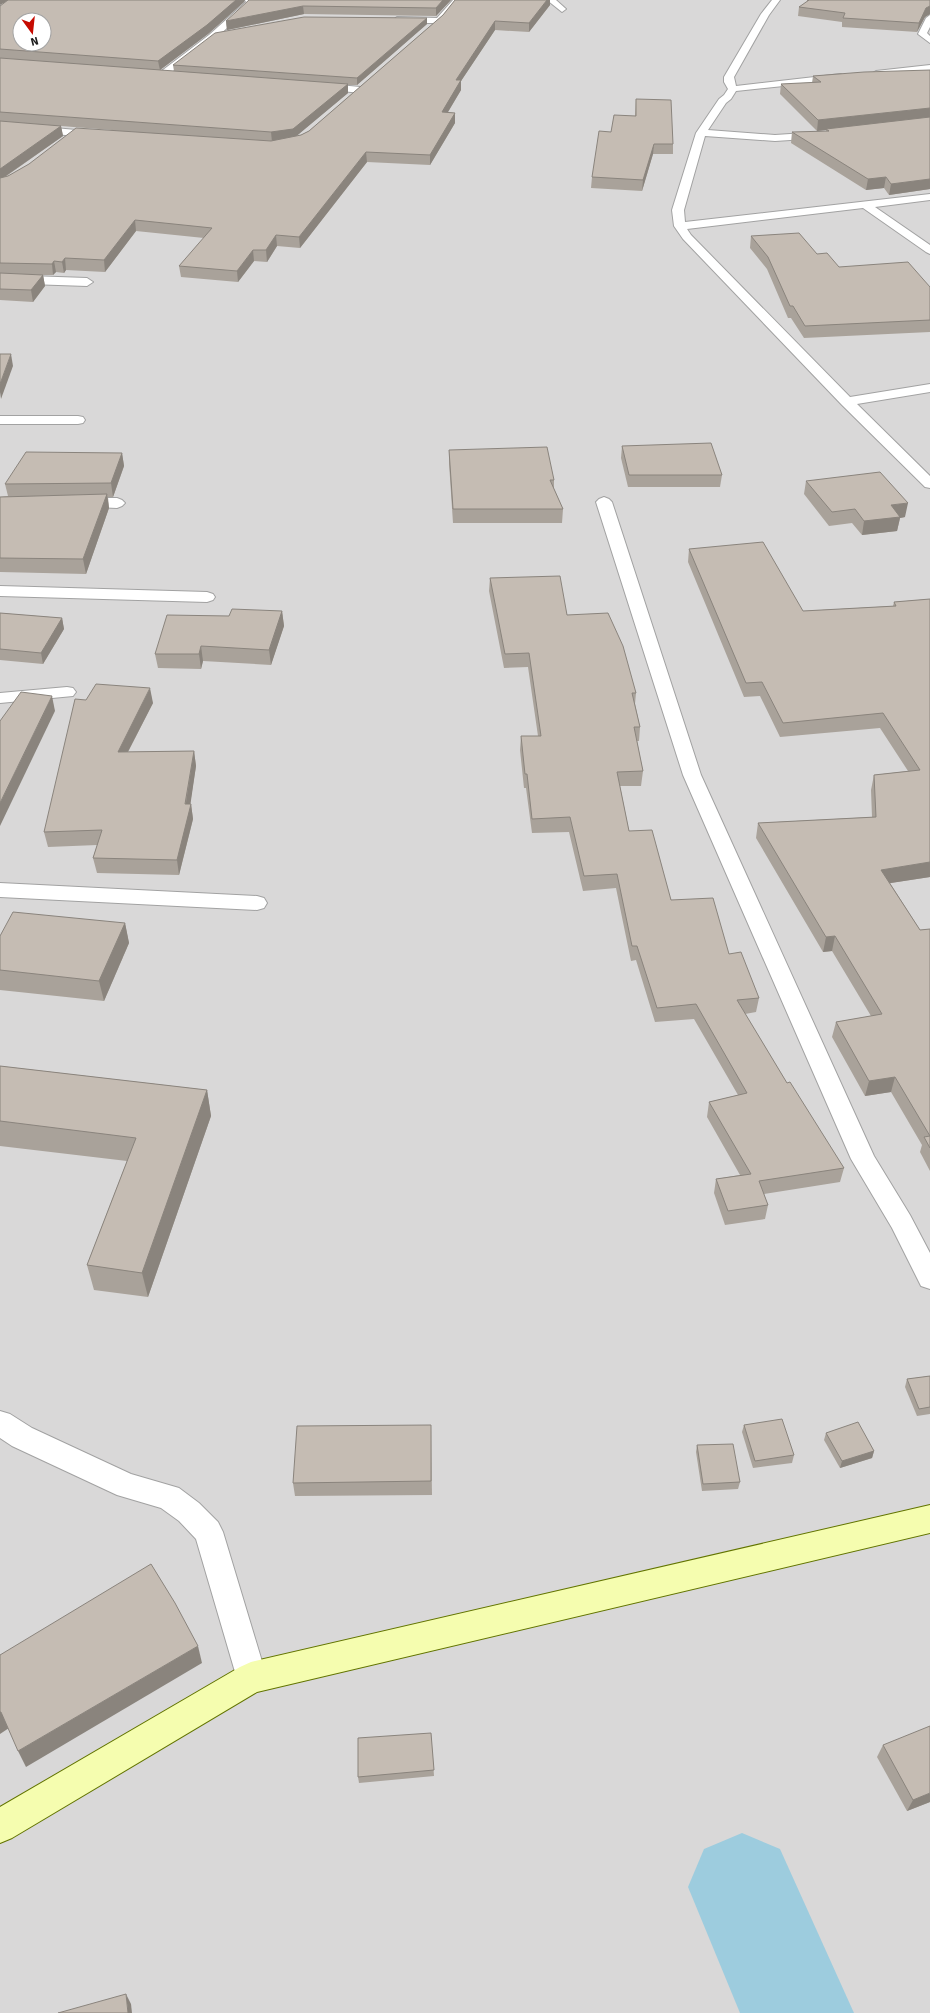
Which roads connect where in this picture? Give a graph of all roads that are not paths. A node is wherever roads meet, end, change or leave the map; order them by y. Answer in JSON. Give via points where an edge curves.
{"nodes":[{"id":1,"x":249,"y":0,"type":"edge"},
{"id":2,"x":458,"y":0,"type":"edge"},
{"id":3,"x":551,"y":0,"type":"edge"},
{"id":4,"x":776,"y":0,"type":"edge"},
{"id":5,"x":562,"y":9,"type":"dead end"},
{"id":6,"x":930,"y":18,"type":"edge"},
{"id":7,"x":387,"y":20,"type":"edge"},
{"id":8,"x":439,"y":21,"type":"junction"},
{"id":9,"x":428,"y":31,"type":"edge"},
{"id":10,"x":227,"y":34,"type":"edge"},
{"id":11,"x":212,"y":37,"type":"junction"},
{"id":12,"x":930,"y":40,"type":"edge"},
{"id":13,"x":930,"y":68,"type":"edge"},
{"id":14,"x":867,"y":75,"type":"edge"},
{"id":15,"x":178,"y":76,"type":"edge"},
{"id":16,"x":851,"y":76,"type":"edge"},
{"id":17,"x":305,"y":86,"type":"edge"},
{"id":18,"x":733,"y":88,"type":"junction"},
{"id":19,"x":349,"y":99,"type":"edge"},
{"id":20,"x":0,"y":126,"type":"edge"},
{"id":21,"x":701,"y":132,"type":"junction"},
{"id":22,"x":75,"y":133,"type":"junction"},
{"id":23,"x":829,"y":134,"type":"edge"},
{"id":24,"x":106,"y":135,"type":"edge"},
{"id":25,"x":66,"y":141,"type":"edge"},
{"id":26,"x":930,"y":197,"type":"edge"},
{"id":27,"x":864,"y":204,"type":"junction"},
{"id":28,"x":680,"y":226,"type":"junction"},
{"id":29,"x":930,"y":250,"type":"edge"},
{"id":30,"x":0,"y":279,"type":"edge"},
{"id":31,"x":86,"y":282,"type":"dead end"},
{"id":32,"x":930,"y":388,"type":"edge"},
{"id":33,"x":847,"y":402,"type":"junction"},
{"id":34,"x":0,"y":420,"type":"edge"},
{"id":35,"x":78,"y":420,"type":"dead end"},
{"id":36,"x":930,"y":484,"type":"edge"},
{"id":37,"x":604,"y":502,"type":"dead end"},
{"id":38,"x":62,"y":503,"type":"edge"},
{"id":39,"x":117,"y":503,"type":"dead end"},
{"id":40,"x":0,"y":591,"type":"edge"},
{"id":41,"x":207,"y":597,"type":"dead end"},
{"id":42,"x":67,"y":692,"type":"dead end"},
{"id":43,"x":0,"y":698,"type":"edge"},
{"id":44,"x":0,"y":890,"type":"edge"},
{"id":45,"x":257,"y":903,"type":"dead end"},
{"id":46,"x":930,"y":1278,"type":"edge"},
{"id":47,"x":0,"y":1423,"type":"edge"},
{"id":48,"x":930,"y":1520,"type":"edge"},
{"id":49,"x":252,"y":1678,"type":"junction"},
{"id":50,"x":0,"y":1826,"type":"edge"}],
"edges":[{"from":1,"to":11,"type":"street","via":[[250,3]]},
{"from":2,"to":8,"type":"street"},
{"from":3,"to":5,"type":"street"},
{"from":4,"to":18,"type":"street","via":[[765,14],[729,77]]},
{"from":6,"to":12,"type":"street","via":[[922,34]]},
{"from":7,"to":8,"type":"street"},
{"from":8,"to":9,"type":"street"},
{"from":10,"to":11,"type":"street"},
{"from":11,"to":15,"type":"street","via":[[158,74]]},
{"from":13,"to":14,"type":"street"},
{"from":16,"to":18,"type":"street"},
{"from":17,"to":19,"type":"street","via":[[363,87]]},
{"from":18,"to":21,"type":"street"},
{"from":20,"to":22,"type":"street"},
{"from":21,"to":23,"type":"street","via":[[775,138]]},
{"from":21,"to":28,"type":"street","via":[[678,210]]},
{"from":22,"to":24,"type":"street"},
{"from":22,"to":25,"type":"street"},
{"from":26,"to":27,"type":"street"},
{"from":27,"to":28,"type":"street"},
{"from":27,"to":29,"type":"street"},
{"from":28,"to":33,"type":"street","via":[[687,237]]},
{"from":30,"to":31,"type":"street"},
{"from":32,"to":33,"type":"street"},
{"from":33,"to":36,"type":"street"},
{"from":34,"to":35,"type":"street"},
{"from":37,"to":46,"type":"street","via":[[692,775],[863,1159],[902,1222]]},
{"from":38,"to":39,"type":"street"},
{"from":40,"to":41,"type":"street"},
{"from":42,"to":43,"type":"street"},
{"from":44,"to":45,"type":"street"},
{"from":47,"to":49,"type":"street","via":[[22,1437],[127,1486],[169,1497],[189,1512],[208,1532]]},
{"from":48,"to":49,"type":"street"},
{"from":49,"to":50,"type":"street"}]}
